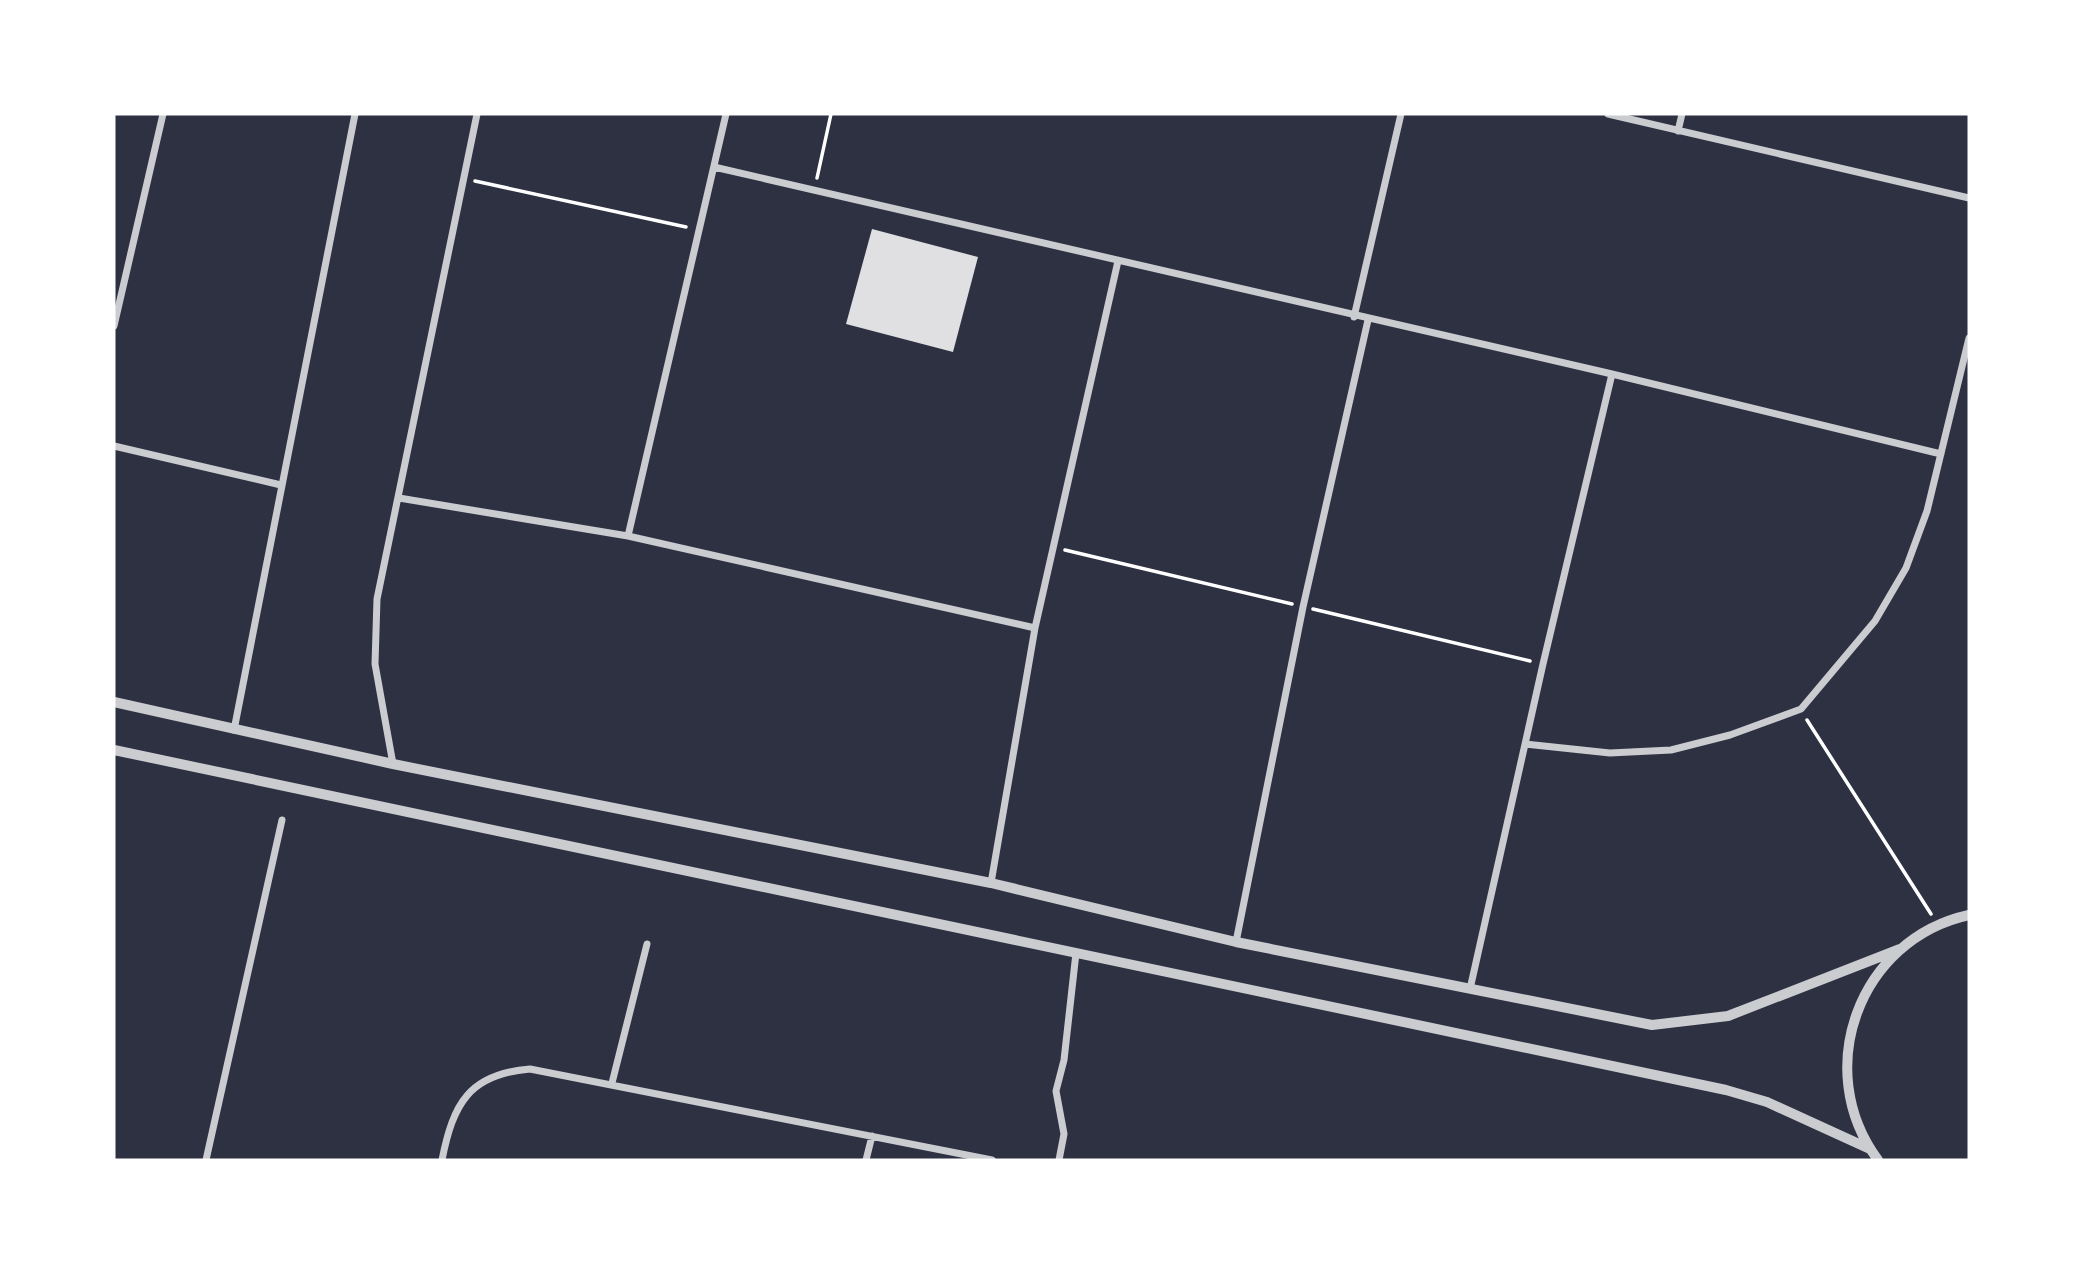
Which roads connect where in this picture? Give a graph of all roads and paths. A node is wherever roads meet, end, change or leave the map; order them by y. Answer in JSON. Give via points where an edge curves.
{"nodes":[{"id":1,"x":163,"y":114,"type":"edge"},
{"id":2,"x":355,"y":114,"type":"edge"},
{"id":3,"x":477,"y":114,"type":"edge"},
{"id":4,"x":726,"y":114,"type":"edge"},
{"id":5,"x":831,"y":114,"type":"edge"},
{"id":6,"x":1401,"y":114,"type":"edge"},
{"id":7,"x":1608,"y":114,"type":"edge"},
{"id":8,"x":1682,"y":114,"type":"edge"},
{"id":9,"x":1678,"y":131,"type":"junction"},
{"id":10,"x":714,"y":167,"type":"junction"},
{"id":11,"x":466,"y":179,"type":"junction"},
{"id":12,"x":814,"y":190,"type":"junction"},
{"id":13,"x":1969,"y":198,"type":"edge"},
{"id":14,"x":699,"y":229,"type":"junction"},
{"id":15,"x":1118,"y":261,"type":"junction"},
{"id":16,"x":1354,"y":317,"type":"junction"},
{"id":17,"x":1368,"y":320,"type":"junction"},
{"id":18,"x":114,"y":326,"type":"edge"},
{"id":19,"x":1969,"y":338,"type":"edge"},
{"id":20,"x":1612,"y":374,"type":"junction"},
{"id":21,"x":114,"y":446,"type":"edge"},
{"id":22,"x":1941,"y":454,"type":"junction"},
{"id":23,"x":281,"y":485,"type":"junction"},
{"id":24,"x":399,"y":498,"type":"junction"},
{"id":25,"x":628,"y":536,"type":"junction"},
{"id":26,"x":1035,"y":628,"type":"junction"},
{"id":27,"x":114,"y":702,"type":"edge"},
{"id":28,"x":1801,"y":709,"type":"junction"},
{"id":29,"x":234,"y":730,"type":"junction"},
{"id":30,"x":1525,"y":744,"type":"junction"},
{"id":31,"x":114,"y":750,"type":"edge"},
{"id":32,"x":393,"y":764,"type":"junction"},
{"id":33,"x":282,"y":820,"type":"dead end"},
{"id":34,"x":991,"y":883,"type":"junction"},
{"id":35,"x":1969,"y":905,"type":"edge"},
{"id":36,"x":1963,"y":916,"type":"edge"},
{"id":37,"x":1938,"y":925,"type":"junction"},
{"id":38,"x":1236,"y":942,"type":"junction"},
{"id":39,"x":647,"y":944,"type":"dead end"},
{"id":40,"x":1900,"y":949,"type":"junction"},
{"id":41,"x":1076,"y":953,"type":"junction"},
{"id":42,"x":1470,"y":989,"type":"junction"},
{"id":43,"x":612,"y":1083,"type":"junction"},
{"id":44,"x":872,"y":1136,"type":"junction"},
{"id":45,"x":1870,"y":1149,"type":"junction"},
{"id":46,"x":206,"y":1160,"type":"edge"},
{"id":47,"x":442,"y":1160,"type":"edge"},
{"id":48,"x":866,"y":1160,"type":"edge"},
{"id":49,"x":992,"y":1160,"type":"edge"},
{"id":50,"x":1059,"y":1160,"type":"edge"},
{"id":51,"x":1878,"y":1160,"type":"edge"}],
"edges":[{"from":1,"to":18,"type":"street"},
{"from":2,"to":23,"type":"street"},
{"from":3,"to":11,"type":"street"},
{"from":4,"to":10,"type":"street"},
{"from":5,"to":12,"type":"path"},
{"from":6,"to":16,"type":"street"},
{"from":7,"to":9,"type":"street"},
{"from":8,"to":9,"type":"street"},
{"from":9,"to":13,"type":"street"},
{"from":10,"to":12,"type":"street"},
{"from":10,"to":14,"type":"street"},
{"from":11,"to":14,"type":"path"},
{"from":11,"to":24,"type":"street"},
{"from":12,"to":15,"type":"street"},
{"from":14,"to":25,"type":"street"},
{"from":15,"to":16,"type":"street"},
{"from":15,"to":26,"type":"street"},
{"from":16,"to":17,"type":"street"},
{"from":17,"to":20,"type":"street"},
{"from":17,"to":38,"type":"street","via":[[1303,607]]},
{"from":19,"to":22,"type":"street"},
{"from":20,"to":22,"type":"street"},
{"from":20,"to":30,"type":"street"},
{"from":21,"to":23,"type":"street"},
{"from":22,"to":28,"type":"street","via":[[1906,568],[1875,621]]},
{"from":23,"to":29,"type":"street"},
{"from":24,"to":25,"type":"street"},
{"from":24,"to":32,"type":"street","via":[[374,632],[379,697]]},
{"from":25,"to":26,"type":"street"},
{"from":26,"to":34,"type":"street"},
{"from":27,"to":29,"type":"street"},
{"from":28,"to":30,"type":"street","via":[[1671,750],[1610,753]]},
{"from":28,"to":37,"type":"path"},
{"from":29,"to":32,"type":"street"},
{"from":30,"to":42,"type":"street"},
{"from":31,"to":41,"type":"street"},
{"from":32,"to":34,"type":"street"},
{"from":33,"to":46,"type":"street"},
{"from":34,"to":38,"type":"street"},
{"from":35,"to":36,"type":"street"},
{"from":36,"to":37,"type":"street"},
{"from":37,"to":40,"type":"street"},
{"from":38,"to":42,"type":"street"},
{"from":39,"to":43,"type":"street"},
{"from":40,"to":42,"type":"street","via":[[1728,1016],[1652,1025]]},
{"from":40,"to":45,"type":"street","via":[[1860,1002],[1848,1044],[1847,1088]]},
{"from":41,"to":45,"type":"street","via":[[1726,1090],[1767,1102]]},
{"from":41,"to":50,"type":"street","via":[[1056,1091],[1064,1133]]},
{"from":43,"to":44,"type":"street"},
{"from":43,"to":47,"type":"street","via":[[530,1069],[491,1077],[457,1106]]},
{"from":44,"to":48,"type":"street"},
{"from":44,"to":49,"type":"street"},
{"from":45,"to":51,"type":"street"}]}
